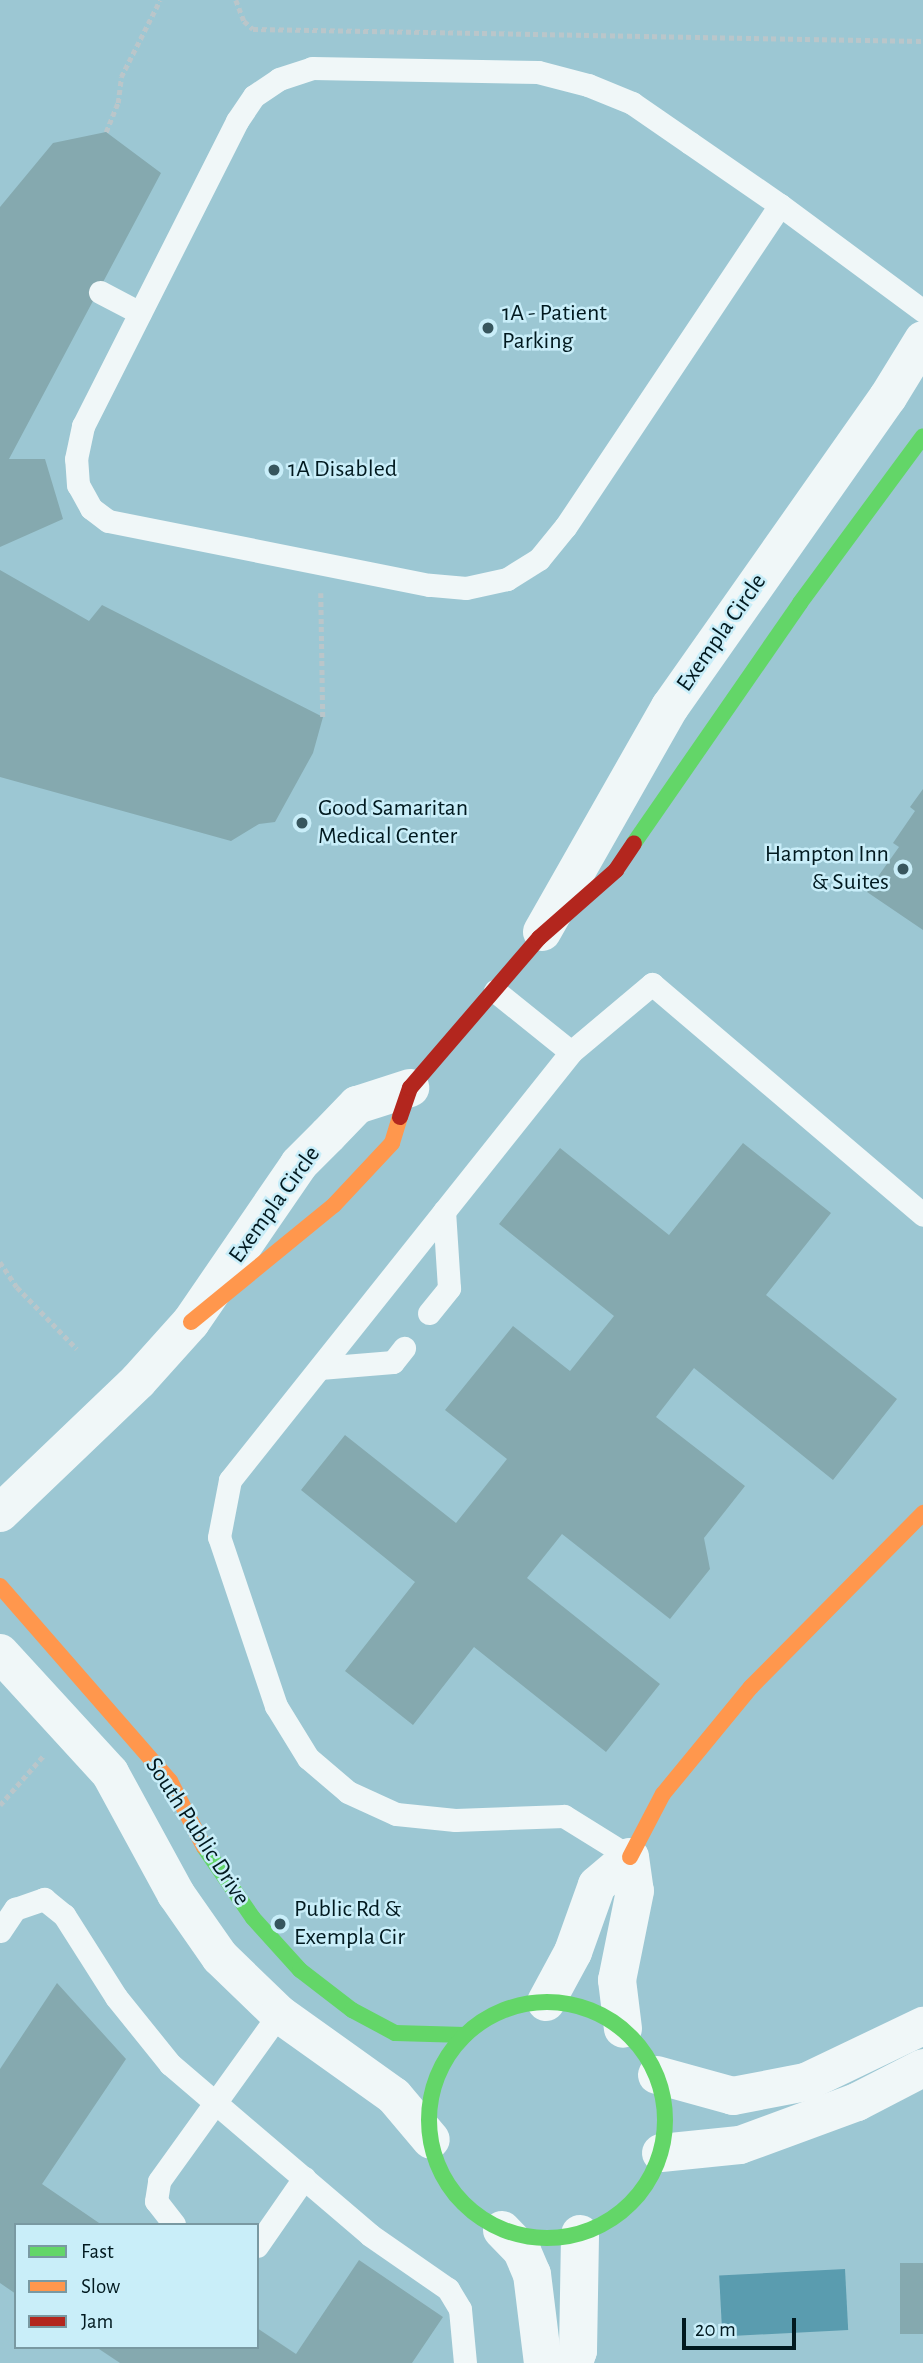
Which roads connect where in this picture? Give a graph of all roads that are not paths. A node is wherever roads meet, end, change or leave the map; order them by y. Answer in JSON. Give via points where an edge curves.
{"nodes":[{"id":1,"x":780,"y":205,"type":"junction"},
{"id":2,"x":100,"y":292,"type":"dead end"},
{"id":3,"x":923,"y":311,"type":"edge"},
{"id":4,"x":140,"y":313,"type":"junction"},
{"id":5,"x":923,"y":340,"type":"edge"},
{"id":6,"x":923,"y":436,"type":"edge"},
{"id":7,"x":539,"y":938,"type":"junction"},
{"id":8,"x":495,"y":991,"type":"junction"},
{"id":9,"x":571,"y":1052,"type":"junction"},
{"id":10,"x":410,"y":1088,"type":"junction"},
{"id":11,"x":444,"y":1211,"type":"junction"},
{"id":12,"x":923,"y":1215,"type":"edge"},
{"id":13,"x":429,"y":1313,"type":"dead end"},
{"id":14,"x":191,"y":1322,"type":"junction"},
{"id":15,"x":404,"y":1348,"type":"dead end"},
{"id":16,"x":320,"y":1368,"type":"junction"},
{"id":17,"x":0,"y":1513,"type":"edge"},
{"id":18,"x":923,"y":1513,"type":"edge"},
{"id":19,"x":0,"y":1586,"type":"edge"},
{"id":20,"x":0,"y":1653,"type":"edge"},
{"id":21,"x":630,"y":1857,"type":"junction"},
{"id":22,"x":0,"y":1931,"type":"edge"},
{"id":23,"x":546,"y":2002,"type":"junction"},
{"id":24,"x":279,"y":2014,"type":"junction"},
{"id":25,"x":923,"y":2026,"type":"edge"},
{"id":26,"x":623,"y":2029,"type":"junction"},
{"id":27,"x":465,"y":2035,"type":"junction"},
{"id":28,"x":923,"y":2068,"type":"edge"},
{"id":29,"x":657,"y":2075,"type":"junction"},
{"id":30,"x":212,"y":2103,"type":"junction"},
{"id":31,"x":431,"y":2140,"type":"junction"},
{"id":32,"x":661,"y":2153,"type":"junction"},
{"id":33,"x":304,"y":2178,"type":"junction"},
{"id":34,"x":173,"y":2223,"type":"edge"},
{"id":35,"x":502,"y":2230,"type":"junction"},
{"id":36,"x":580,"y":2234,"type":"junction"},
{"id":37,"x":259,"y":2243,"type":"edge"},
{"id":38,"x":465,"y":2363,"type":"edge"},
{"id":39,"x":543,"y":2363,"type":"edge"},
{"id":40,"x":574,"y":2363,"type":"edge"}],
"edges":[{"from":1,"to":3,"type":"lane"},
{"from":1,"to":4,"type":"lane","via":[[632,103],[588,85],[538,72],[312,68],[279,79],[254,96]]},
{"from":1,"to":4,"type":"lane","via":[[539,559],[507,579],[466,588],[108,522],[91,508],[78,485],[76,459],[83,426]]},
{"from":2,"to":4,"type":"lane"},
{"from":5,"to":7,"type":"street","name":"Exempla Circle","via":[[888,397],[670,707]]},
{"from":6,"to":7,"type":"street","name":"Exempla Circle","via":[[800,603],[617,870]]},
{"from":7,"to":8,"type":"street","name":"Exempla Circle"},
{"from":8,"to":9,"type":"lane"},
{"from":8,"to":10,"type":"street","name":"Exempla Circle"},
{"from":9,"to":11,"type":"lane"},
{"from":9,"to":12,"type":"lane","via":[[652,984]]},
{"from":10,"to":14,"type":"street","name":"Exempla Circle","via":[[392,1143],[334,1205]]},
{"from":10,"to":14,"type":"street","name":"Exempla Circle","via":[[357,1105],[299,1164]]},
{"from":11,"to":13,"type":"lane","via":[[449,1288]]},
{"from":11,"to":16,"type":"lane"},
{"from":14,"to":17,"type":"street","name":"Exempla Circle","via":[[138,1381]]},
{"from":15,"to":16,"type":"lane","via":[[393,1362]]},
{"from":16,"to":21,"type":"lane","via":[[230,1480],[219,1537],[276,1706],[308,1758],[348,1792],[396,1814],[455,1820],[564,1816]]},
{"from":18,"to":21,"type":"street","via":[[751,1687],[663,1794]]},
{"from":19,"to":27,"type":"street","name":"South Public Drive","via":[[170,1781],[208,1856],[253,1918],[300,1970],[352,2010],[395,2033]]},
{"from":20,"to":24,"type":"street","name":"South Public Drive","via":[[110,1773],[176,1894],[220,1957]]},
{"from":21,"to":23,"type":"street","via":[[597,1885],[573,1952]]},
{"from":21,"to":26,"type":"street","via":[[635,1891],[617,1980]]},
{"from":22,"to":30,"type":"lane","via":[[15,1909],[44,1899],[64,1915],[116,1997],[170,2064]]},
{"from":23,"to":26,"type":"street","via":[[590,2009]]},
{"from":23,"to":27,"type":"street","via":[[497,2013]]},
{"from":24,"to":30,"type":"lane"},
{"from":24,"to":31,"type":"street","name":"South Public Drive","via":[[394,2096]]},
{"from":25,"to":29,"type":"street","via":[[806,2082],[733,2096]]},
{"from":26,"to":29,"type":"street"},
{"from":27,"to":31,"type":"street","via":[[435,2083]]},
{"from":28,"to":32,"type":"street","via":[[857,2102],[740,2145]]},
{"from":29,"to":32,"type":"street","via":[[666,2113]]},
{"from":30,"to":33,"type":"lane"},
{"from":30,"to":34,"type":"lane","via":[[159,2181],[156,2201]]},
{"from":31,"to":35,"type":"street","via":[[436,2160],[455,2194]]},
{"from":32,"to":36,"type":"street","via":[[631,2204]]},
{"from":33,"to":37,"type":"lane"},
{"from":33,"to":38,"type":"lane","via":[[370,2235],[448,2289],[460,2309]]},
{"from":35,"to":36,"type":"street","via":[[541,2238]]},
{"from":35,"to":39,"type":"street","via":[[522,2251],[532,2274]]},
{"from":36,"to":40,"type":"street"}]}
